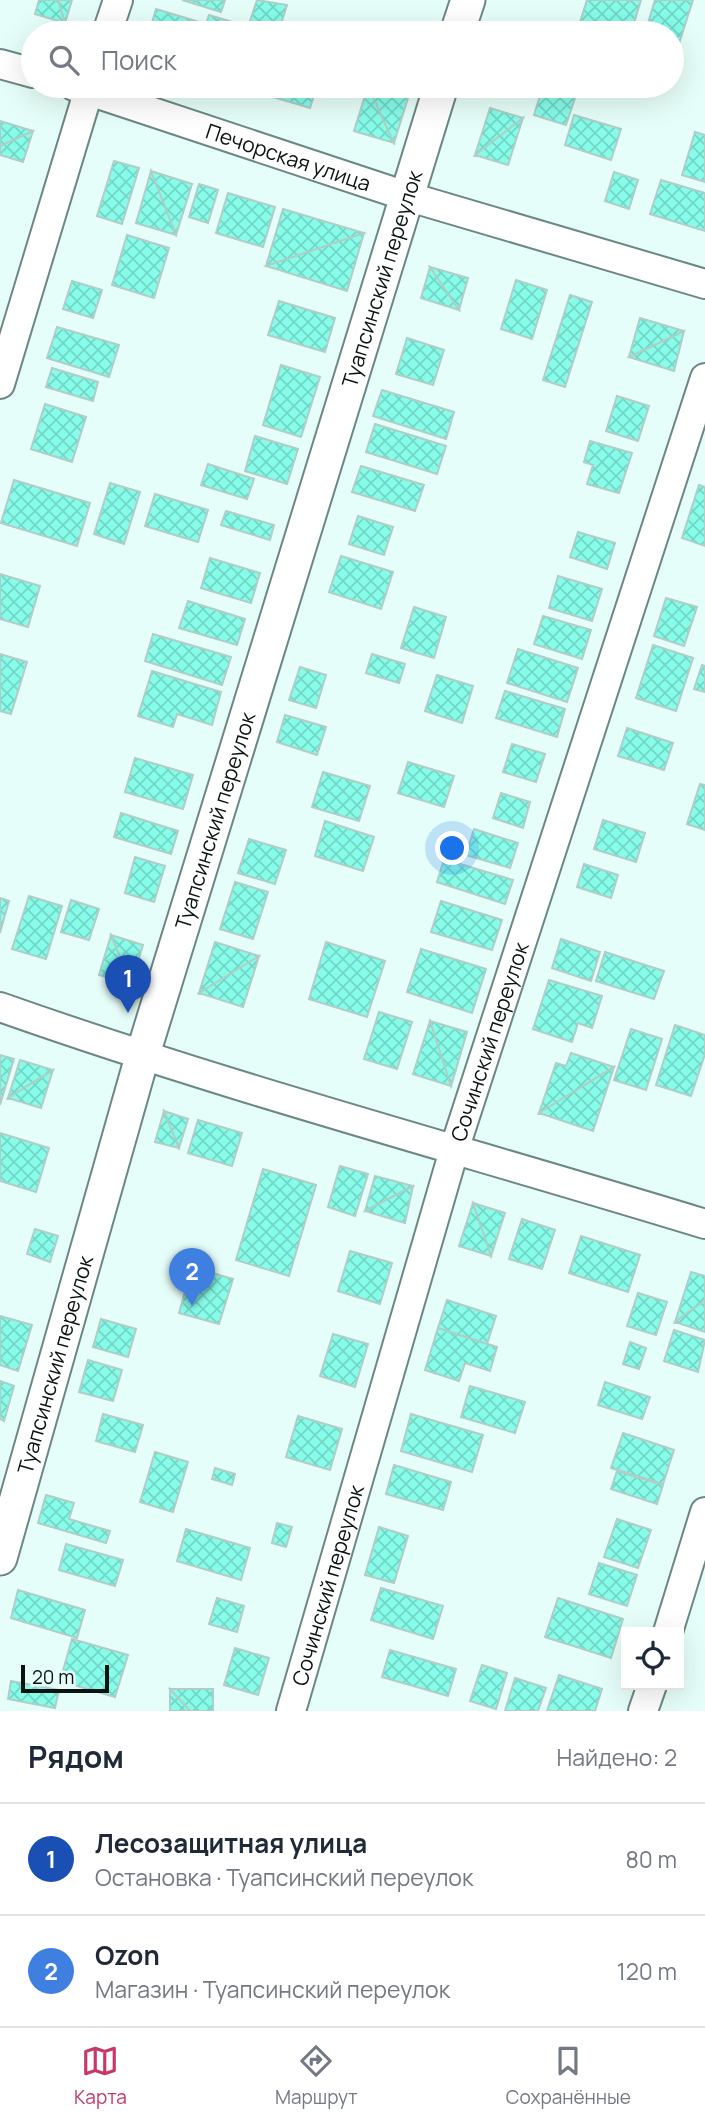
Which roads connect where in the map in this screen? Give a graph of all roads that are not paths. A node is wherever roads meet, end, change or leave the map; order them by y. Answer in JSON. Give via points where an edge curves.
{"nodes":[{"id":1,"x":118,"y":0,"type":"edge"},
{"id":2,"x":468,"y":0,"type":"edge"},
{"id":3,"x":111,"y":21,"type":"edge"},
{"id":4,"x":461,"y":21,"type":"edge"},
{"id":5,"x":0,"y":64,"type":"edge"},
{"id":6,"x":21,"y":70,"type":"edge"},
{"id":7,"x":82,"y":98,"type":"edge"},
{"id":8,"x":117,"y":98,"type":"edge"},
{"id":9,"x":437,"y":98,"type":"edge"},
{"id":10,"x":406,"y":196,"type":"junction"},
{"id":11,"x":705,"y":284,"type":"edge"},
{"id":12,"x":705,"y":378,"type":"edge"},
{"id":13,"x":0,"y":384,"type":"edge"},
{"id":14,"x":0,"y":1007,"type":"edge"},
{"id":15,"x":142,"y":1057,"type":"junction"},
{"id":16,"x":455,"y":1147,"type":"junction"},
{"id":17,"x":705,"y":1224,"type":"edge"},
{"id":18,"x":705,"y":1512,"type":"edge"},
{"id":19,"x":0,"y":1558,"type":"edge"},
{"id":20,"x":670,"y":1627,"type":"edge"},
{"id":21,"x":650,"y":1690,"type":"edge"},
{"id":22,"x":291,"y":1711,"type":"edge"},
{"id":23,"x":643,"y":1711,"type":"edge"}],
"edges":[{"from":1,"to":3,"type":"street"},
{"from":2,"to":4,"type":"street"},
{"from":5,"to":6,"type":"street"},
{"from":7,"to":13,"type":"street"},
{"from":8,"to":10,"type":"street","name":"Печорская улица"},
{"from":9,"to":10,"type":"street","name":"Туапсинский переулок"},
{"from":10,"to":11,"type":"street","name":"Печорская улица"},
{"from":10,"to":15,"type":"street","name":"Туапсинский переулок"},
{"from":12,"to":16,"type":"street","name":"Сочинский переулок"},
{"from":14,"to":15,"type":"street"},
{"from":15,"to":16,"type":"street"},
{"from":15,"to":19,"type":"street","name":"Туапсинский переулок"},
{"from":16,"to":17,"type":"street"},
{"from":16,"to":22,"type":"street","name":"Сочинский переулок"},
{"from":18,"to":20,"type":"street"},
{"from":21,"to":23,"type":"street"}]}
